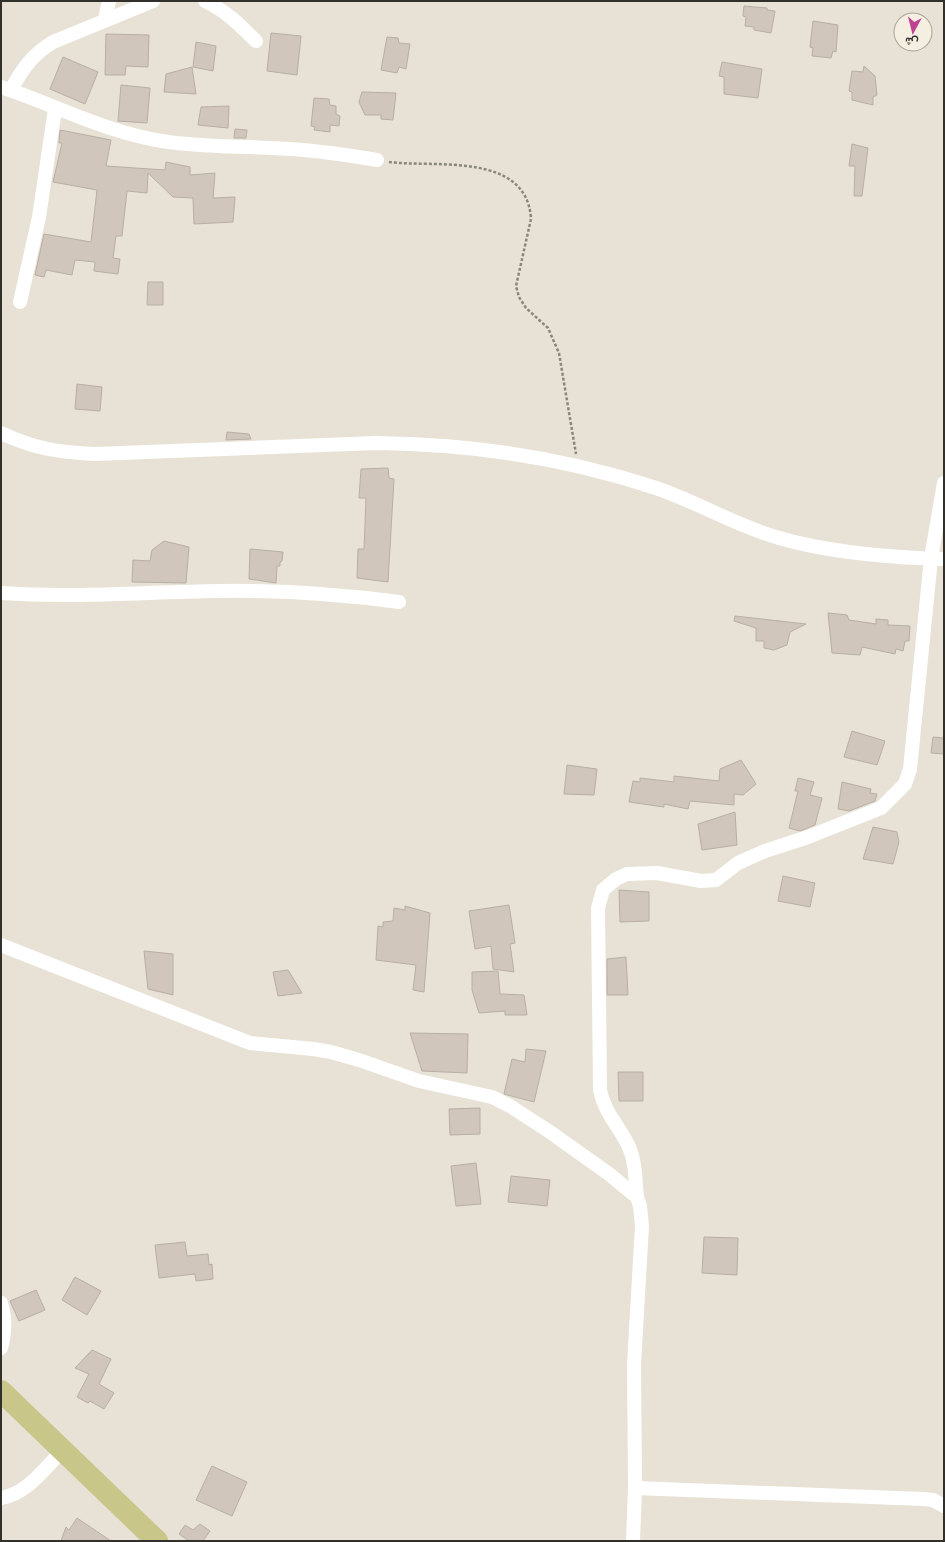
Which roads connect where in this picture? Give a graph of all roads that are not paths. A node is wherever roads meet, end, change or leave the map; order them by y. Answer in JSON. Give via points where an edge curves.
{"nodes":[{"id":1,"x":109,"y":1,"type":"edge"},
{"id":2,"x":153,"y":1,"type":"edge"},
{"id":3,"x":205,"y":1,"type":"edge"},
{"id":4,"x":105,"y":19,"type":"junction"},
{"id":5,"x":256,"y":41,"type":"dead end"},
{"id":6,"x":6,"y":88,"type":"edge"},
{"id":7,"x":55,"y":109,"type":"junction"},
{"id":8,"x":377,"y":160,"type":"road end"},
{"id":9,"x":20,"y":302,"type":"dead end"},
{"id":10,"x":1,"y":433,"type":"edge"},
{"id":11,"x":944,"y":483,"type":"edge"},
{"id":12,"x":938,"y":558,"type":"edge"},
{"id":13,"x":1,"y":592,"type":"edge"},
{"id":14,"x":399,"y":602,"type":"dead end"},
{"id":15,"x":1,"y":945,"type":"edge"},
{"id":16,"x":637,"y":1197,"type":"junction"},
{"id":17,"x":1,"y":1303,"type":"edge"},
{"id":18,"x":1,"y":1348,"type":"edge"},
{"id":19,"x":1,"y":1391,"type":"edge"},
{"id":20,"x":62,"y":1451,"type":"junction"},
{"id":21,"x":635,"y":1488,"type":"junction"},
{"id":22,"x":1,"y":1498,"type":"edge"},
{"id":23,"x":944,"y":1506,"type":"edge"},
{"id":24,"x":140,"y":1533,"type":"edge"},
{"id":25,"x":157,"y":1541,"type":"edge"},
{"id":26,"x":634,"y":1541,"type":"edge"}],
"edges":[{"from":1,"to":4,"type":"street"},
{"from":2,"to":4,"type":"street"},
{"from":3,"to":5,"type":"street","via":[[221,9]]},
{"from":4,"to":6,"type":"street","via":[[39,51]]},
{"from":6,"to":7,"type":"street"},
{"from":7,"to":8,"type":"street","via":[[104,127],[163,141],[329,152]]},
{"from":7,"to":9,"type":"street","via":[[39,217]]},
{"from":10,"to":12,"type":"street","via":[[33,446],[69,453],[412,444],[518,455],[578,467],[656,488],[777,538],[832,549]]},
{"from":11,"to":12,"type":"street"},
{"from":12,"to":16,"type":"street","via":[[910,769],[905,784],[890,801],[867,814],[738,863],[716,880],[701,881],[657,873],[627,874],[608,885],[600,896],[600,1090],[604,1107],[628,1146],[634,1168]]},
{"from":13,"to":14,"type":"street","via":[[57,595],[272,592],[357,596]]},
{"from":15,"to":16,"type":"street","via":[[250,1043],[331,1052],[419,1081],[492,1097],[550,1132]]},
{"from":16,"to":21,"type":"street","via":[[642,1226],[634,1364]]},
{"from":17,"to":18,"type":"street","via":[[5,1319]]},
{"from":19,"to":20,"type":"main road"},
{"from":20,"to":22,"type":"street","via":[[27,1486],[11,1497]]},
{"from":20,"to":24,"type":"main road"},
{"from":21,"to":23,"type":"street","via":[[923,1499],[933,1500]]},
{"from":21,"to":26,"type":"street"},
{"from":24,"to":25,"type":"main road"}]}
